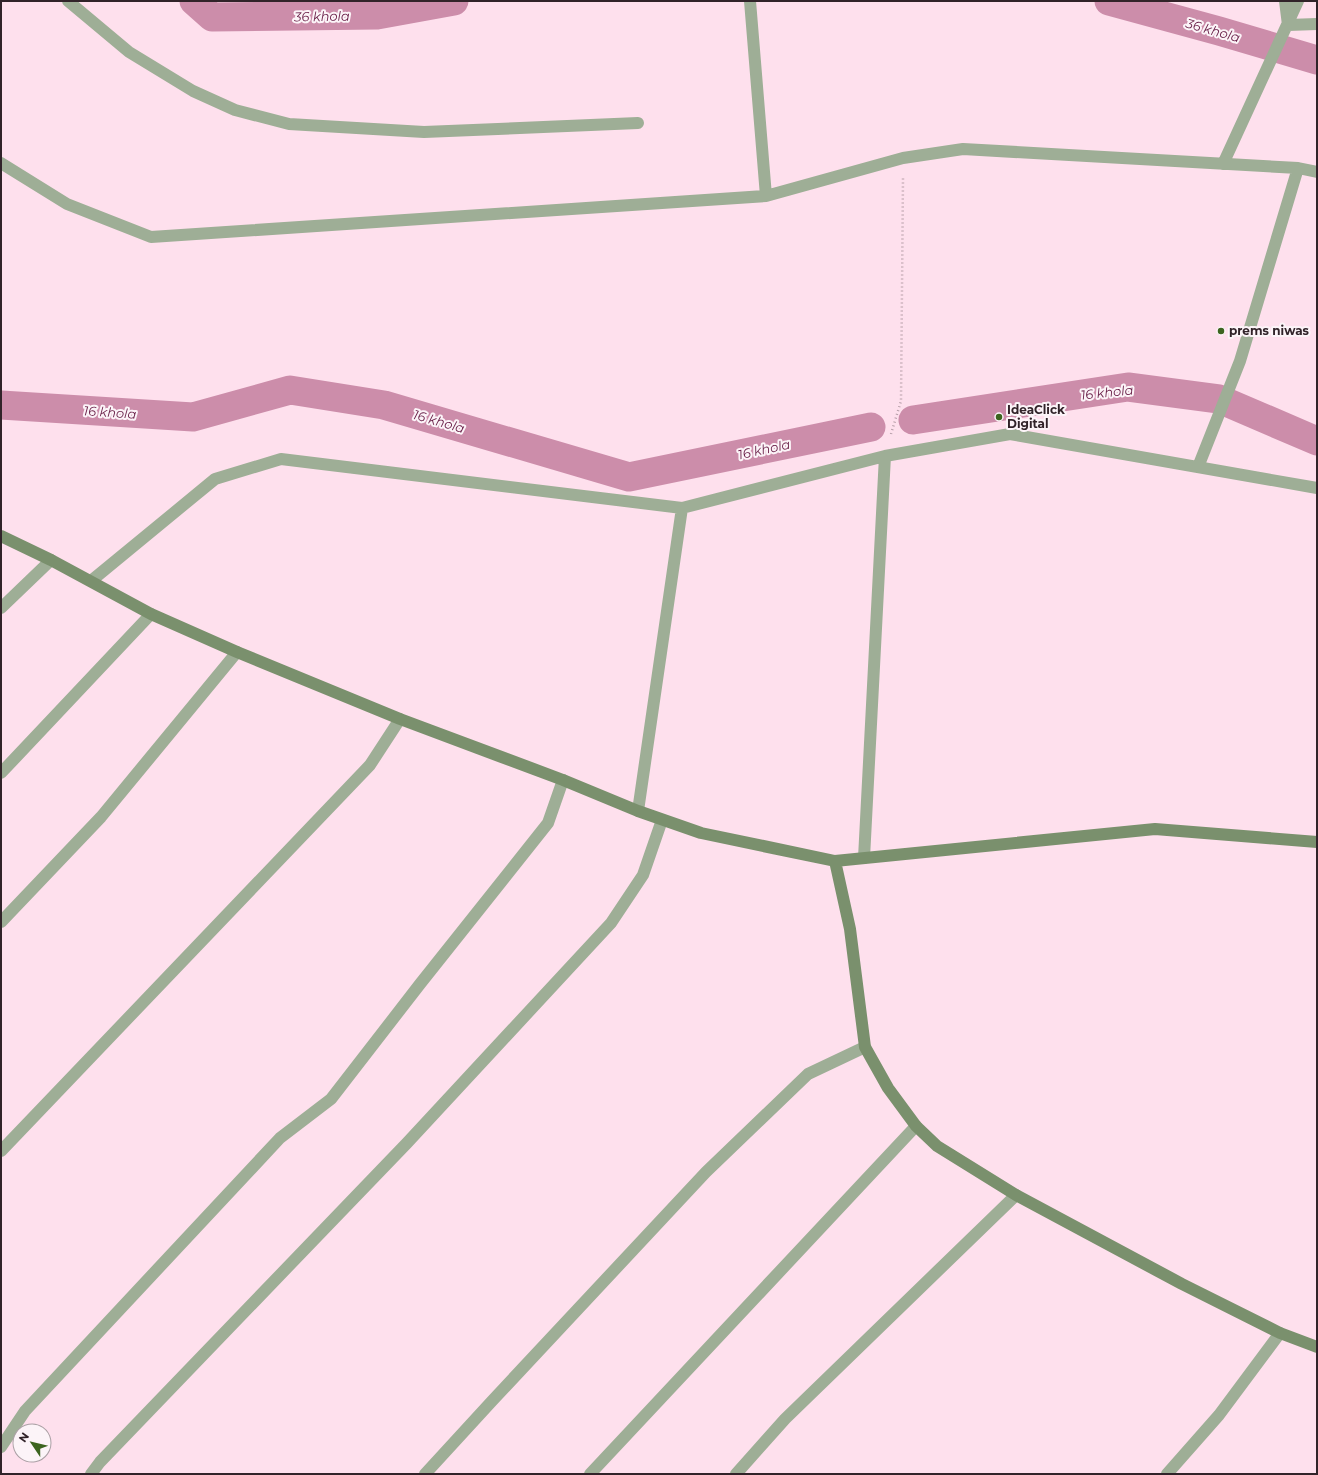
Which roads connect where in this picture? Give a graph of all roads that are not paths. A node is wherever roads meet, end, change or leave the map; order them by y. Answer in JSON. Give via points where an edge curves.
{"nodes":[{"id":1,"x":68,"y":1,"type":"edge"},
{"id":2,"x":750,"y":1,"type":"edge"},
{"id":3,"x":1293,"y":3,"type":"edge"},
{"id":4,"x":1317,"y":24,"type":"edge"},
{"id":5,"x":1287,"y":26,"type":"junction"},
{"id":6,"x":638,"y":124,"type":"dead end"},
{"id":7,"x":1,"y":163,"type":"edge"},
{"id":8,"x":1223,"y":164,"type":"junction"},
{"id":9,"x":1298,"y":168,"type":"junction"},
{"id":10,"x":1317,"y":172,"type":"edge"},
{"id":11,"x":766,"y":196,"type":"junction"},
{"id":12,"x":885,"y":456,"type":"junction"},
{"id":13,"x":1200,"y":462,"type":"junction"},
{"id":14,"x":1317,"y":488,"type":"edge"},
{"id":15,"x":682,"y":508,"type":"junction"},
{"id":16,"x":1,"y":536,"type":"edge"},
{"id":17,"x":51,"y":560,"type":"junction"},
{"id":18,"x":92,"y":581,"type":"junction"},
{"id":19,"x":1,"y":608,"type":"edge"},
{"id":20,"x":151,"y":614,"type":"junction"},
{"id":21,"x":237,"y":652,"type":"junction"},
{"id":22,"x":400,"y":719,"type":"junction"},
{"id":23,"x":1,"y":773,"type":"edge"},
{"id":24,"x":563,"y":780,"type":"junction"},
{"id":25,"x":638,"y":811,"type":"junction"},
{"id":26,"x":662,"y":820,"type":"junction"},
{"id":27,"x":1317,"y":842,"type":"edge"},
{"id":28,"x":864,"y":858,"type":"junction"},
{"id":29,"x":835,"y":861,"type":"junction"},
{"id":30,"x":1,"y":922,"type":"edge"},
{"id":31,"x":866,"y":1047,"type":"junction"},
{"id":32,"x":916,"y":1126,"type":"junction"},
{"id":33,"x":1,"y":1151,"type":"edge"},
{"id":34,"x":1016,"y":1195,"type":"junction"},
{"id":35,"x":1280,"y":1333,"type":"junction"},
{"id":36,"x":1317,"y":1347,"type":"edge"},
{"id":37,"x":1,"y":1447,"type":"edge"},
{"id":38,"x":91,"y":1474,"type":"edge"},
{"id":39,"x":425,"y":1474,"type":"edge"},
{"id":40,"x":590,"y":1474,"type":"edge"},
{"id":41,"x":736,"y":1474,"type":"edge"},
{"id":42,"x":1167,"y":1474,"type":"edge"}],
"edges":[{"from":1,"to":6,"type":"street","via":[[129,52],[193,91],[235,110],[289,124],[424,132]]},
{"from":2,"to":11,"type":"street"},
{"from":3,"to":5,"type":"street"},
{"from":4,"to":5,"type":"street"},
{"from":5,"to":8,"type":"street"},
{"from":7,"to":11,"type":"street","via":[[67,204],[151,237]]},
{"from":8,"to":9,"type":"street"},
{"from":8,"to":11,"type":"street","via":[[963,149],[903,158]]},
{"from":9,"to":10,"type":"street"},
{"from":9,"to":13,"type":"street","via":[[1240,360]]},
{"from":12,"to":13,"type":"street","via":[[1010,434]]},
{"from":12,"to":15,"type":"street"},
{"from":12,"to":28,"type":"street"},
{"from":13,"to":14,"type":"street"},
{"from":15,"to":18,"type":"street","via":[[281,458],[215,479]]},
{"from":15,"to":25,"type":"street"},
{"from":16,"to":17,"type":"street"},
{"from":17,"to":18,"type":"street"},
{"from":17,"to":19,"type":"street"},
{"from":18,"to":20,"type":"street"},
{"from":20,"to":21,"type":"street"},
{"from":20,"to":23,"type":"street"},
{"from":21,"to":22,"type":"street"},
{"from":21,"to":30,"type":"street","via":[[101,817]]},
{"from":22,"to":24,"type":"street"},
{"from":22,"to":33,"type":"street","via":[[370,765]]},
{"from":24,"to":25,"type":"street"},
{"from":24,"to":37,"type":"street","via":[[548,823],[331,1099],[280,1138],[25,1412]]},
{"from":25,"to":26,"type":"street"},
{"from":26,"to":29,"type":"street","via":[[700,833]]},
{"from":26,"to":38,"type":"street","via":[[643,876],[611,922],[401,1148]]},
{"from":27,"to":28,"type":"street","via":[[1155,829]]},
{"from":28,"to":29,"type":"street"},
{"from":29,"to":31,"type":"street","via":[[850,929]]},
{"from":31,"to":32,"type":"street","via":[[888,1088]]},
{"from":31,"to":39,"type":"street","via":[[808,1074],[706,1172]]},
{"from":32,"to":34,"type":"street","via":[[937,1146]]},
{"from":32,"to":40,"type":"street"},
{"from":34,"to":35,"type":"street"},
{"from":34,"to":41,"type":"street","via":[[785,1419]]},
{"from":35,"to":36,"type":"street"},
{"from":35,"to":42,"type":"street","via":[[1219,1415]]}]}
